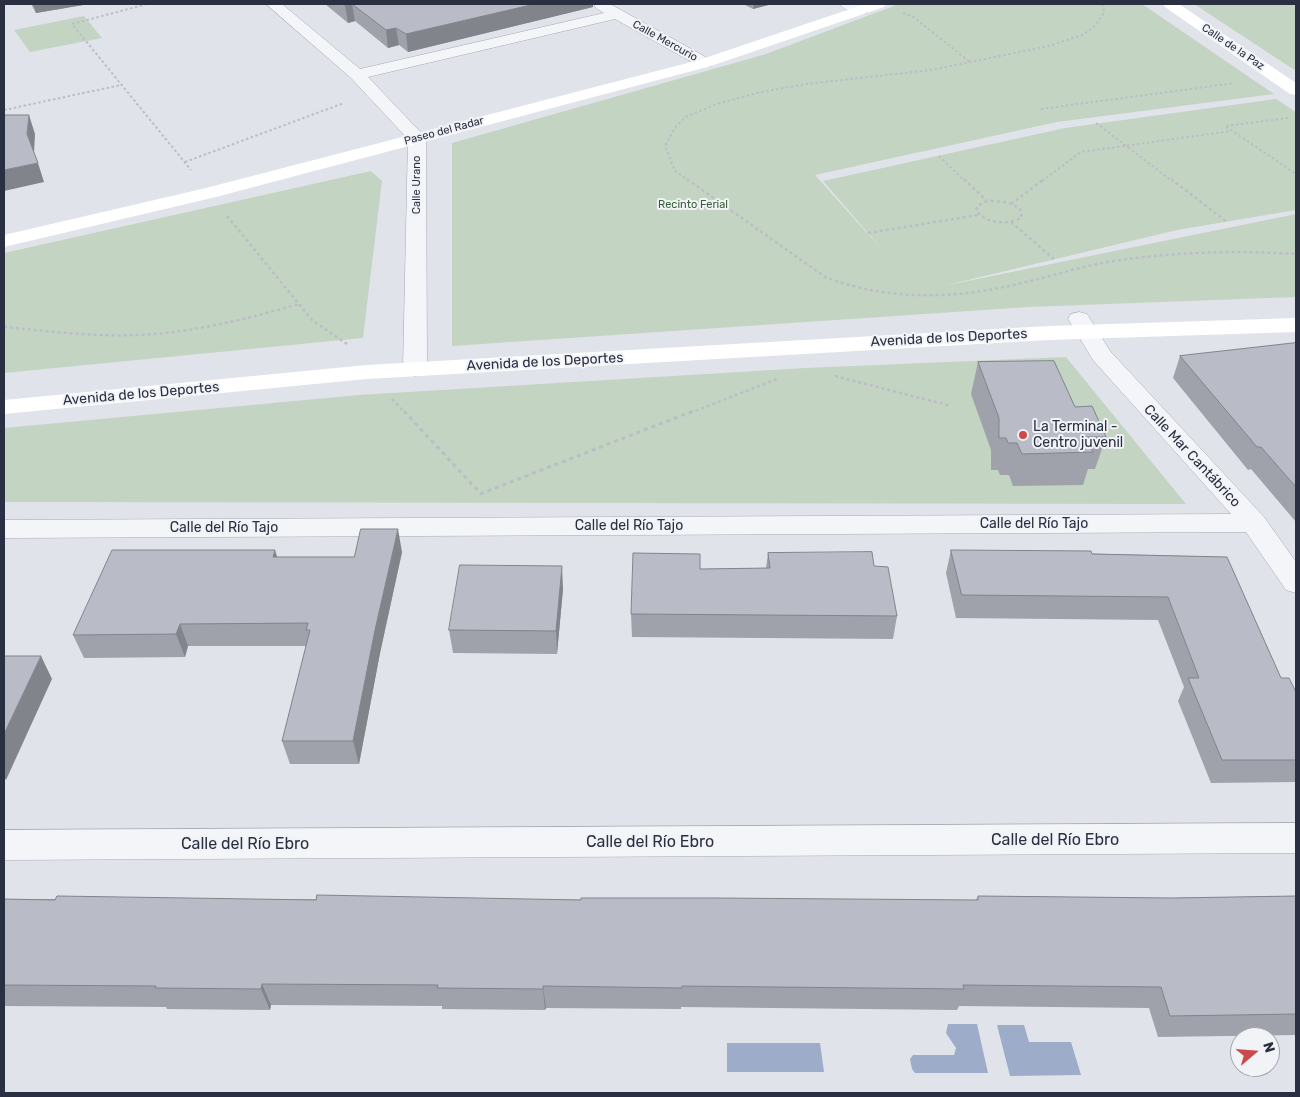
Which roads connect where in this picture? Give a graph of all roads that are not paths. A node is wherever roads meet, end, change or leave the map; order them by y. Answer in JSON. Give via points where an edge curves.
{"nodes":[{"id":1,"x":277,"y":4,"type":"edge"},
{"id":2,"x":598,"y":4,"type":"edge"},
{"id":3,"x":879,"y":4,"type":"edge"},
{"id":4,"x":1170,"y":4,"type":"edge"},
{"id":5,"x":854,"y":7,"type":"edge"},
{"id":6,"x":616,"y":14,"type":"junction"},
{"id":7,"x":705,"y":64,"type":"junction"},
{"id":8,"x":357,"y":75,"type":"junction"},
{"id":9,"x":1296,"y":90,"type":"edge"},
{"id":10,"x":417,"y":138,"type":"junction"},
{"id":11,"x":4,"y":241,"type":"edge"},
{"id":12,"x":1296,"y":312,"type":"edge"},
{"id":13,"x":1083,"y":325,"type":"junction"},
{"id":14,"x":1296,"y":326,"type":"edge"},
{"id":15,"x":416,"y":362,"type":"junction"},
{"id":16,"x":4,"y":390,"type":"edge"},
{"id":17,"x":4,"y":406,"type":"edge"},
{"id":18,"x":1254,"y":523,"type":"junction"},
{"id":19,"x":4,"y":529,"type":"edge"},
{"id":20,"x":1296,"y":583,"type":"edge"},
{"id":21,"x":1296,"y":838,"type":"edge"},
{"id":22,"x":4,"y":845,"type":"edge"}],
"edges":[{"from":1,"to":8,"type":"street","name":"Calle Urano"},
{"from":2,"to":6,"type":"street","name":"Calle Mercurio"},
{"from":3,"to":5,"type":"street","name":"Paseo del Radar"},
{"from":4,"to":9,"type":"street","name":"Calle de la Paz"},
{"from":5,"to":7,"type":"street","name":"Paseo del Radar"},
{"from":6,"to":7,"type":"street","name":"Calle Mercurio"},
{"from":6,"to":8,"type":"street"},
{"from":7,"to":10,"type":"street","name":"Paseo del Radar"},
{"from":8,"to":10,"type":"street","name":"Calle Urano"},
{"from":10,"to":11,"type":"street","name":"Paseo del Radar","via":[[209,193]]},
{"from":10,"to":15,"type":"street","name":"Calle Urano"},
{"from":12,"to":13,"type":"street","name":"Avenida de los Deportes"},
{"from":13,"to":14,"type":"street","name":"Avenida de los Deportes"},
{"from":13,"to":15,"type":"street","name":"Avenida de los Deportes"},
{"from":13,"to":15,"type":"street","name":"Avenida de los Deportes","via":[[800,346]]},
{"from":13,"to":18,"type":"street","name":"Calle Mar Cantábrico","via":[[1101,355],[1125,383]]},
{"from":15,"to":16,"type":"street","name":"Avenida de los Deportes"},
{"from":15,"to":17,"type":"street","name":"Avenida de los Deportes","via":[[367,372]]},
{"from":18,"to":19,"type":"street","name":"Calle del Río Tajo"},
{"from":18,"to":20,"type":"street","name":"Calle Mar Cantábrico"},
{"from":21,"to":22,"type":"street","name":"Calle del Río Ebro"}]}
